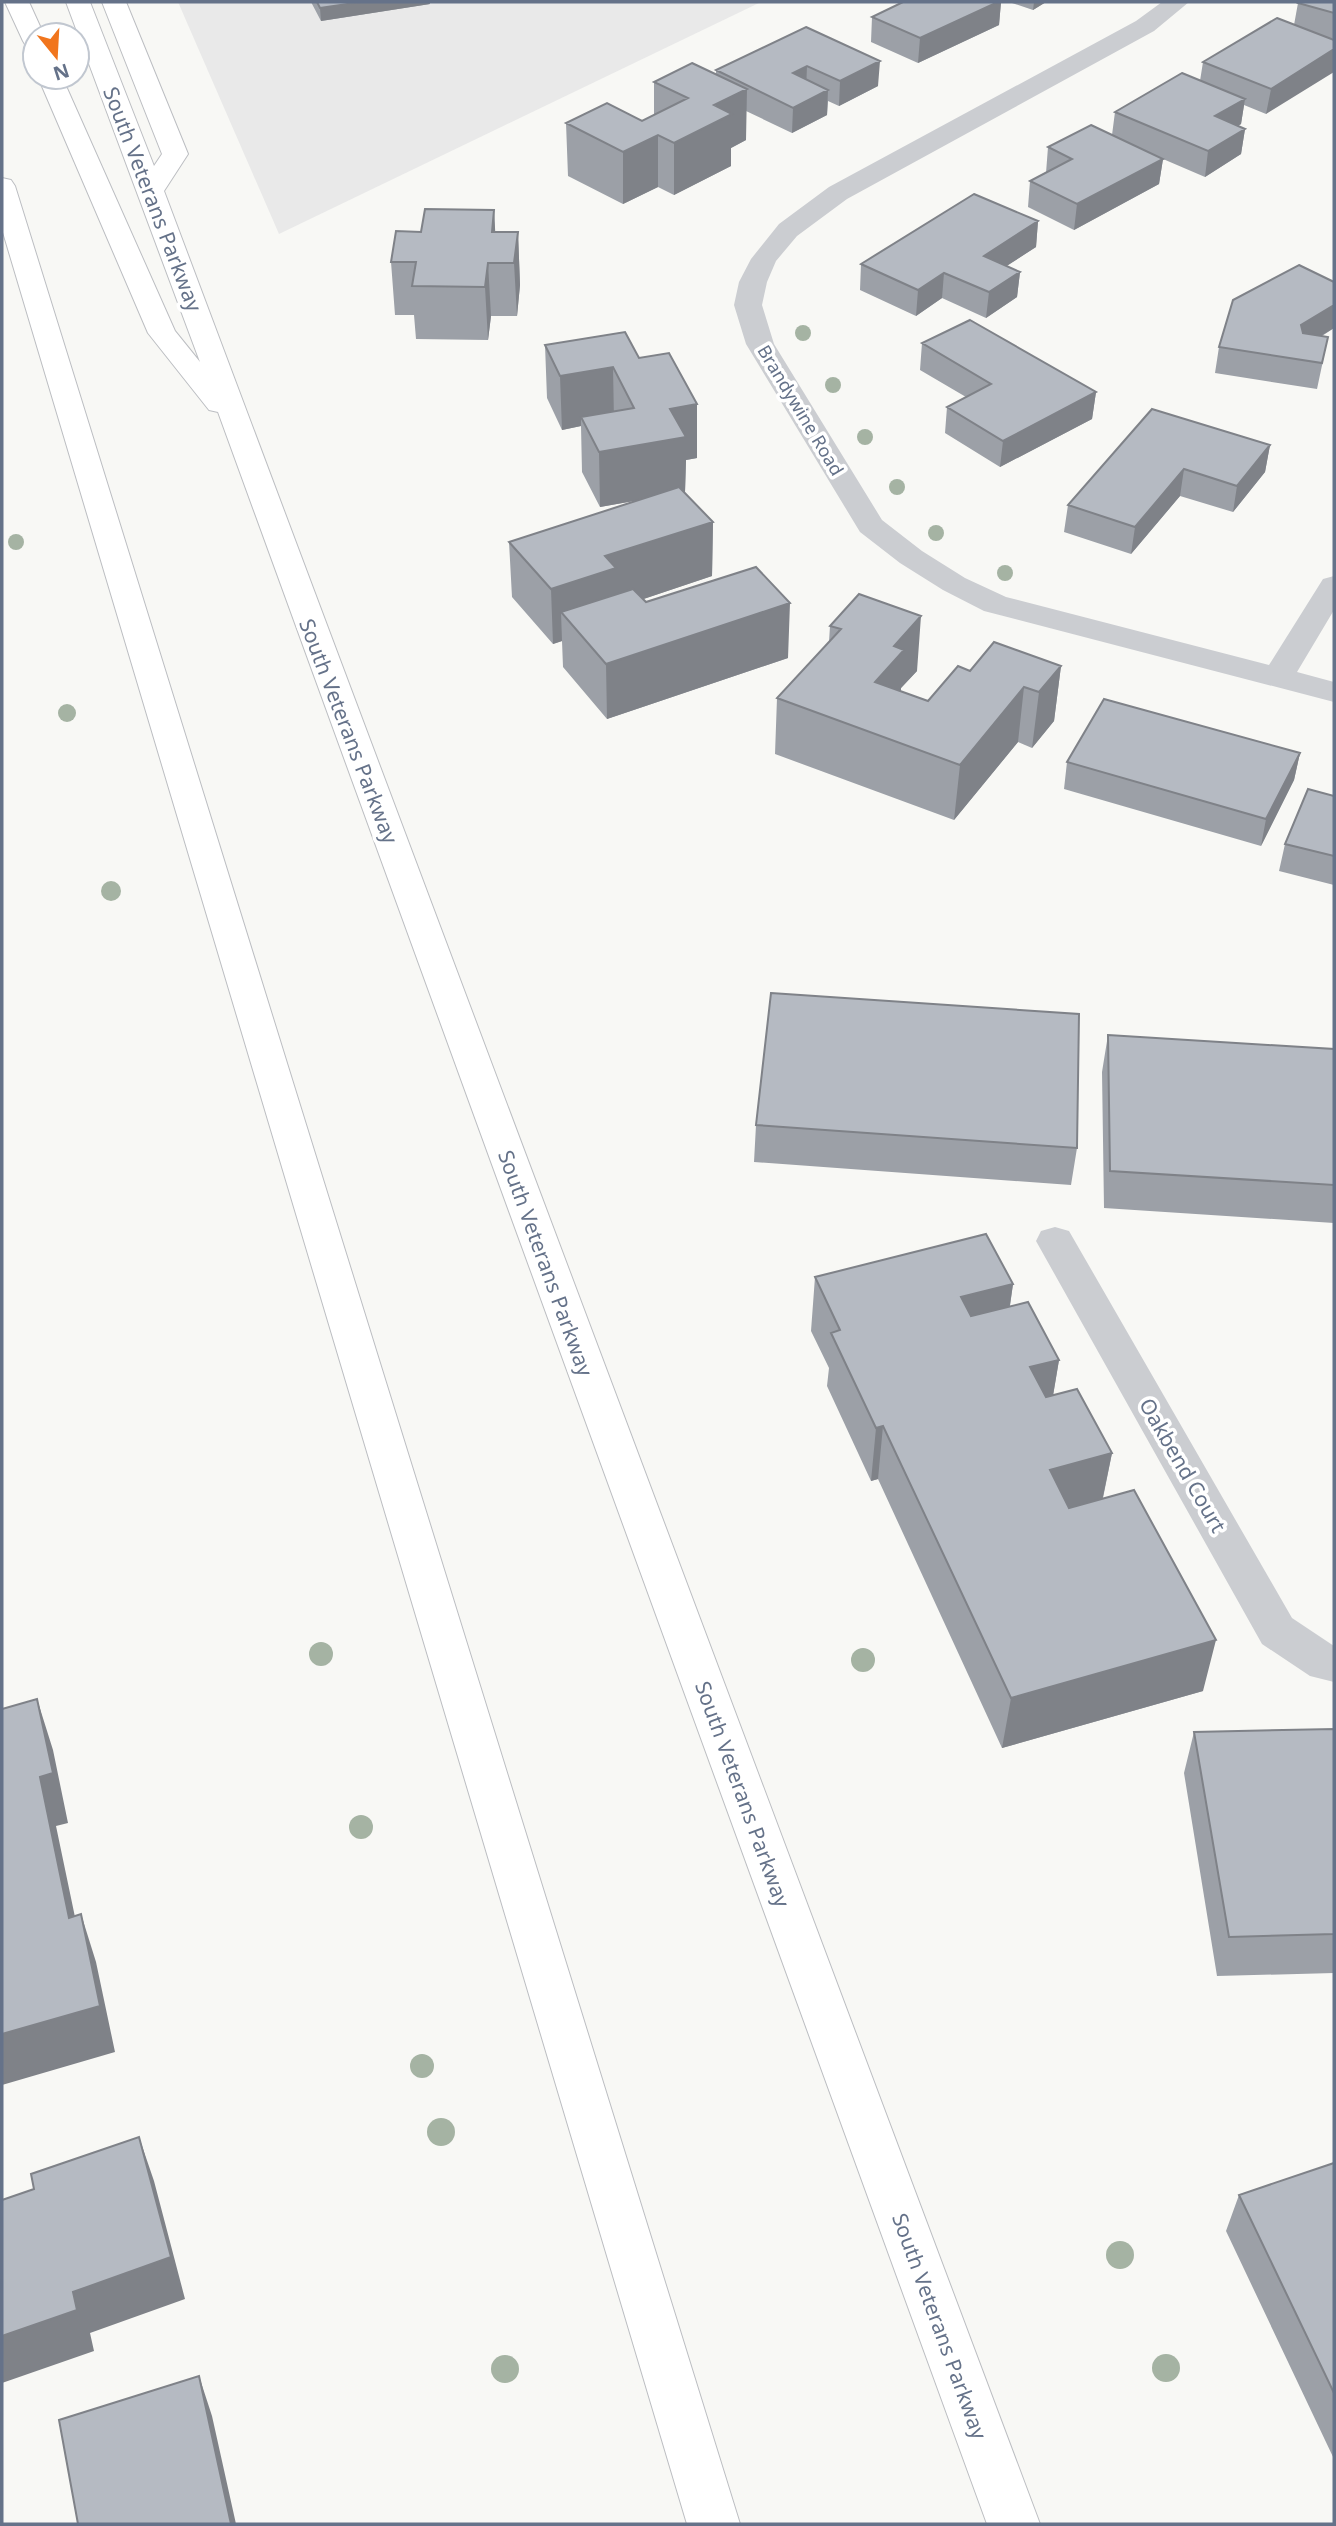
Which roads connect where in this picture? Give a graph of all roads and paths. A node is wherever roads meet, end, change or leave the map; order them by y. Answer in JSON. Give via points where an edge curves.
{"nodes":[{"id":1,"x":17,"y":2,"type":"edge"},
{"id":2,"x":78,"y":2,"type":"edge"},
{"id":3,"x":114,"y":2,"type":"edge"},
{"id":4,"x":1177,"y":2,"type":"edge"},
{"id":5,"x":26,"y":21,"type":"edge"},
{"id":6,"x":56,"y":91,"type":"edge"},
{"id":7,"x":2,"y":186,"type":"edge"},
{"id":8,"x":149,"y":193,"type":"junction"},
{"id":9,"x":238,"y":428,"type":"junction"},
{"id":10,"x":1334,"y":586,"type":"edge"},
{"id":11,"x":1278,"y":677,"type":"junction"},
{"id":12,"x":1334,"y":692,"type":"edge"},
{"id":13,"x":1055,"y":1241,"type":"dead end"},
{"id":14,"x":1334,"y":1664,"type":"edge"},
{"id":15,"x":713,"y":2524,"type":"edge"},
{"id":16,"x":1014,"y":2524,"type":"edge"}],
"edges":[{"from":1,"to":5,"type":"highway"},
{"from":2,"to":8,"type":"highway","name":"South Veterans Parkway"},
{"from":3,"to":8,"type":"highway","via":[[175,154]]},
{"from":4,"to":11,"type":"street","name":"Brandywine Road","via":[[1145,26],[838,193],[788,230],[764,259],[748,305],[760,344],[871,526],[911,557],[995,604]]},
{"from":6,"to":9,"type":"highway","via":[[162,333]]},
{"from":7,"to":15,"type":"highway"},
{"from":8,"to":9,"type":"highway","name":"South Veterans Parkway"},
{"from":9,"to":16,"type":"highway","name":"South Veterans Parkway"},
{"from":10,"to":11,"type":"street"},
{"from":11,"to":12,"type":"street","name":"Brandywine Road"},
{"from":13,"to":14,"type":"street","name":"Oakbend Court","via":[[1277,1631],[1325,1663]]}]}
